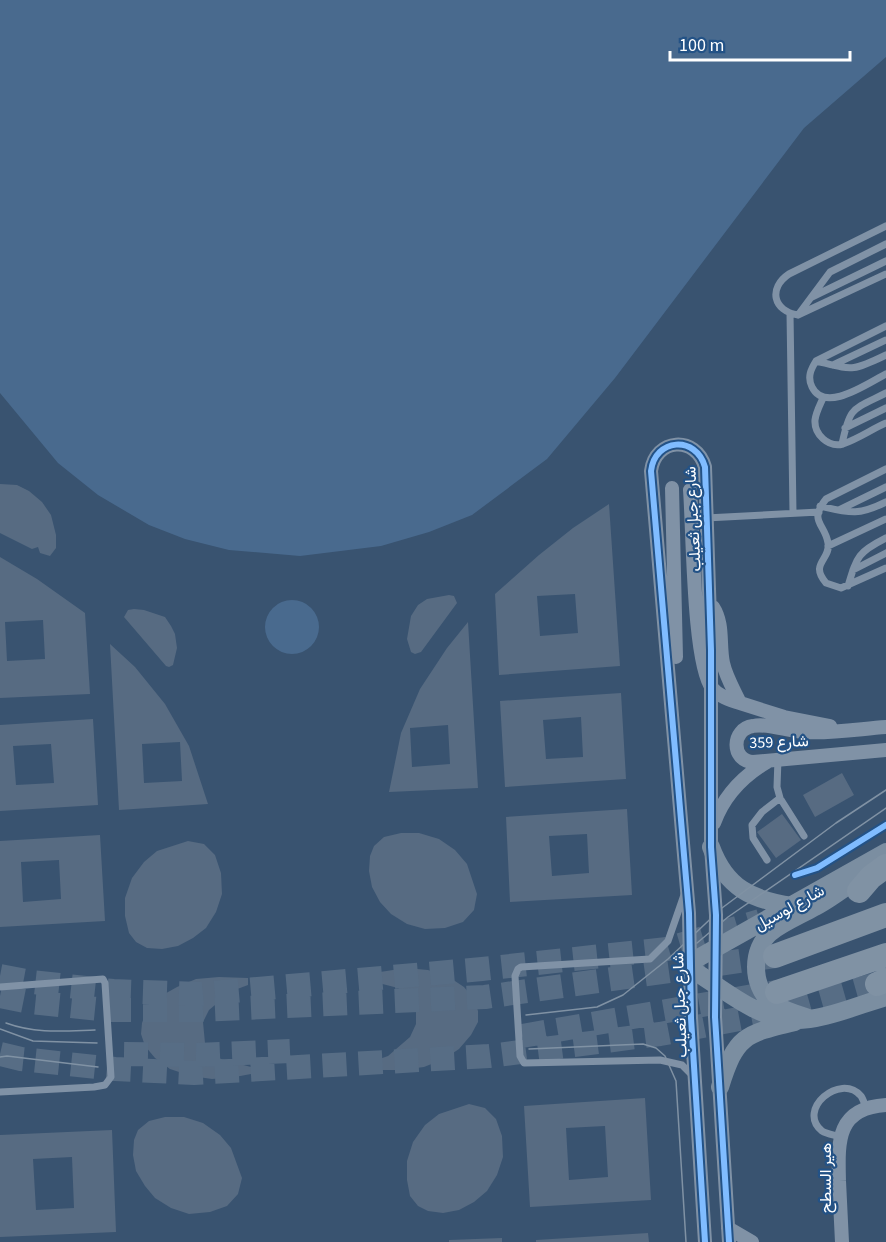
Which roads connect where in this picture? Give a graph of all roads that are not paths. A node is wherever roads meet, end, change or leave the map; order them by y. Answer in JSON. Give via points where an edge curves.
{"nodes":[{"id":1,"x":886,"y":226,"type":"edge"},
{"id":2,"x":886,"y":243,"type":"edge"},
{"id":3,"x":886,"y":261,"type":"edge"},
{"id":4,"x":886,"y":274,"type":"edge"},
{"id":5,"x":810,"y":298,"type":"junction"},
{"id":6,"x":794,"y":314,"type":"junction"},
{"id":7,"x":886,"y":326,"type":"edge"},
{"id":8,"x":886,"y":340,"type":"edge"},
{"id":9,"x":886,"y":355,"type":"edge"},
{"id":10,"x":816,"y":361,"type":"junction"},
{"id":11,"x":833,"y":365,"type":"junction"},
{"id":12,"x":886,"y":374,"type":"edge"},
{"id":13,"x":886,"y":393,"type":"edge"},
{"id":14,"x":823,"y":398,"type":"junction"},
{"id":15,"x":886,"y":408,"type":"edge"},
{"id":16,"x":886,"y":423,"type":"edge"},
{"id":17,"x":845,"y":428,"type":"junction"},
{"id":18,"x":842,"y":444,"type":"junction"},
{"id":19,"x":886,"y":469,"type":"edge"},
{"id":20,"x":886,"y":487,"type":"edge"},
{"id":21,"x":672,"y":488,"type":"dead end"},
{"id":22,"x":690,"y":490,"type":"dead end"},
{"id":23,"x":886,"y":502,"type":"edge"},
{"id":24,"x":820,"y":509,"type":"junction"},
{"id":25,"x":840,"y":510,"type":"junction"},
{"id":26,"x":793,"y":513,"type":"junction"},
{"id":27,"x":706,"y":518,"type":"junction"},
{"id":28,"x":886,"y":519,"type":"edge"},
{"id":29,"x":886,"y":538,"type":"edge"},
{"id":30,"x":828,"y":546,"type":"junction"},
{"id":31,"x":886,"y":553,"type":"edge"},
{"id":32,"x":886,"y":568,"type":"edge"},
{"id":33,"x":853,"y":570,"type":"junction"},
{"id":34,"x":848,"y":586,"type":"junction"},
{"id":35,"x":710,"y":603,"type":"junction"},
{"id":36,"x":711,"y":687,"type":"junction"},
{"id":37,"x":740,"y":703,"type":"junction"},
{"id":38,"x":886,"y":727,"type":"edge"},
{"id":39,"x":849,"y":730,"type":"junction"},
{"id":40,"x":886,"y":750,"type":"edge"},
{"id":41,"x":775,"y":759,"type":"junction"},
{"id":42,"x":678,"y":787,"type":"junction"},
{"id":43,"x":780,"y":798,"type":"junction"},
{"id":44,"x":804,"y":836,"type":"dead end"},
{"id":45,"x":711,"y":838,"type":"junction"},
{"id":46,"x":886,"y":852,"type":"edge"},
{"id":47,"x":886,"y":857,"type":"edge"},
{"id":48,"x":766,"y":860,"type":"dead end"},
{"id":49,"x":886,"y":866,"type":"edge"},
{"id":50,"x":886,"y":881,"type":"edge"},
{"id":51,"x":687,"y":884,"type":"junction"},
{"id":52,"x":793,"y":906,"type":"junction"},
{"id":53,"x":886,"y":915,"type":"edge"},
{"id":54,"x":716,"y":948,"type":"junction"},
{"id":55,"x":886,"y":955,"type":"edge"},
{"id":56,"x":775,"y":956,"type":"tunnel mouth"},
{"id":57,"x":691,"y":965,"type":"junction"},
{"id":58,"x":716,"y":984,"type":"junction"},
{"id":59,"x":884,"y":985,"type":"edge"},
{"id":60,"x":0,"y":987,"type":"edge"},
{"id":61,"x":777,"y":992,"type":"tunnel mouth"},
{"id":62,"x":809,"y":1018,"type":"junction"},
{"id":63,"x":695,"y":1078,"type":"junction"},
{"id":64,"x":720,"y":1087,"type":"junction"},
{"id":65,"x":0,"y":1092,"type":"edge"},
{"id":66,"x":886,"y":1105,"type":"edge"},
{"id":67,"x":867,"y":1108,"type":"junction"},
{"id":68,"x":840,"y":1137,"type":"junction"},
{"id":69,"x":729,"y":1235,"type":"edge"},
{"id":70,"x":705,"y":1242,"type":"edge"},
{"id":71,"x":752,"y":1242,"type":"edge"},
{"id":72,"x":842,"y":1242,"type":"edge"}],
"edges":[{"from":1,"to":6,"type":"lane","via":[[782,279],[777,286],[778,302]]},
{"from":2,"to":5,"type":"lane","via":[[837,267]]},
{"from":3,"to":5,"type":"lane"},
{"from":4,"to":6,"type":"lane"},
{"from":5,"to":6,"type":"lane"},
{"from":6,"to":26,"type":"lane"},
{"from":7,"to":10,"type":"lane"},
{"from":8,"to":11,"type":"lane"},
{"from":9,"to":11,"type":"lane","via":[[857,369]]},
{"from":10,"to":11,"type":"lane"},
{"from":10,"to":14,"type":"lane","via":[[809,381]]},
{"from":12,"to":14,"type":"lane","via":[[834,399]]},
{"from":13,"to":17,"type":"lane","via":[[853,411]]},
{"from":14,"to":18,"type":"lane","via":[[816,413],[817,432],[823,440]]},
{"from":15,"to":17,"type":"lane"},
{"from":16,"to":18,"type":"lane"},
{"from":17,"to":18,"type":"lane"},
{"from":19,"to":24,"type":"lane","via":[[834,494]]},
{"from":20,"to":25,"type":"lane"},
{"from":21,"to":42,"type":"street"},
{"from":22,"to":36,"type":"street","via":[[699,640]]},
{"from":23,"to":25,"type":"lane","via":[[862,512]]},
{"from":24,"to":25,"type":"lane"},
{"from":24,"to":26,"type":"lane"},
{"from":24,"to":30,"type":"lane","via":[[819,524]]},
{"from":26,"to":27,"type":"lane"},
{"from":27,"to":35,"type":"street","name":"شارع جبل ثعيلب"},
{"from":27,"to":42,"type":"street","name":"شارع جبل ثعيلب","via":[[705,467],[700,455],[679,444],[662,450],[651,471]]},
{"from":28,"to":30,"type":"lane"},
{"from":29,"to":33,"type":"lane","via":[[859,554]]},
{"from":30,"to":34,"type":"lane","via":[[820,563],[822,578],[833,587]]},
{"from":31,"to":33,"type":"lane"},
{"from":32,"to":34,"type":"lane"},
{"from":33,"to":34,"type":"lane"},
{"from":35,"to":36,"type":"street","name":"شارع جبل ثعيلب"},
{"from":35,"to":37,"type":"street","via":[[720,624],[722,662]]},
{"from":36,"to":37,"type":"street"},
{"from":36,"to":45,"type":"street","name":"شارع جبل ثعيلب"},
{"from":37,"to":39,"type":"street","via":[[784,717]]},
{"from":38,"to":39,"type":"street","name":"شارع 359"},
{"from":39,"to":41,"type":"street","name":"شارع 359","via":[[806,733],[754,726],[742,730],[736,741],[741,759]]},
{"from":40,"to":41,"type":"street","name":"شارع 359"},
{"from":41,"to":43,"type":"lane"},
{"from":41,"to":45,"type":"street","via":[[751,772],[734,789],[720,808]]},
{"from":42,"to":51,"type":"street","name":"شارع جبل ثعيلب"},
{"from":43,"to":44,"type":"lane"},
{"from":43,"to":48,"type":"lane","via":[[752,825],[753,838]]},
{"from":45,"to":52,"type":"street","via":[[715,858],[727,877],[744,892]]},
{"from":45,"to":54,"type":"street","name":"شارع جبل ثعيلب"},
{"from":46,"to":52,"type":"street","name":"شارع لوسيل"},
{"from":47,"to":62,"type":"street","via":[[832,897],[771,933],[759,950],[756,970],[765,996],[783,1009]]},
{"from":49,"to":50,"type":"highway","via":[[859,891]]},
{"from":51,"to":57,"type":"street","name":"شارع جبل ثعيلب"},
{"from":51,"to":63,"type":"lane","via":[[668,941],[651,959],[521,967],[515,976],[520,1056],[524,1063],[660,1060],[682,1065]]},
{"from":52,"to":54,"type":"street","name":"شارع لوسيل"},
{"from":53,"to":56,"type":"highway"},
{"from":54,"to":57,"type":"street","name":"شارع لوسيل"},
{"from":54,"to":58,"type":"street","name":"شارع جبل ثعيلب"},
{"from":55,"to":61,"type":"highway"},
{"from":57,"to":58,"type":"street"},
{"from":57,"to":63,"type":"street","name":"شارع جبل ثعيلب"},
{"from":58,"to":62,"type":"street","via":[[769,1014],[791,1020]]},
{"from":58,"to":64,"type":"street","name":"شارع جبل ثعيلب"},
{"from":59,"to":62,"type":"street","via":[[833,1013]]},
{"from":60,"to":65,"type":"lane","via":[[103,979],[111,1077],[105,1085],[94,1087]]},
{"from":62,"to":64,"type":"street","via":[[748,1036],[729,1058]]},
{"from":63,"to":70,"type":"street","name":"شارع جبل ثعيلب"},
{"from":64,"to":69,"type":"street","name":"شارع جبل ثعيلب"},
{"from":66,"to":67,"type":"street"},
{"from":67,"to":68,"type":"street","name":"هير السطح","via":[[846,1123]]},
{"from":67,"to":68,"type":"lane","via":[[852,1089],[825,1094],[817,1104],[817,1125],[823,1132]]},
{"from":68,"to":72,"type":"street","name":"هير السطح"},
{"from":69,"to":71,"type":"street"}]}
